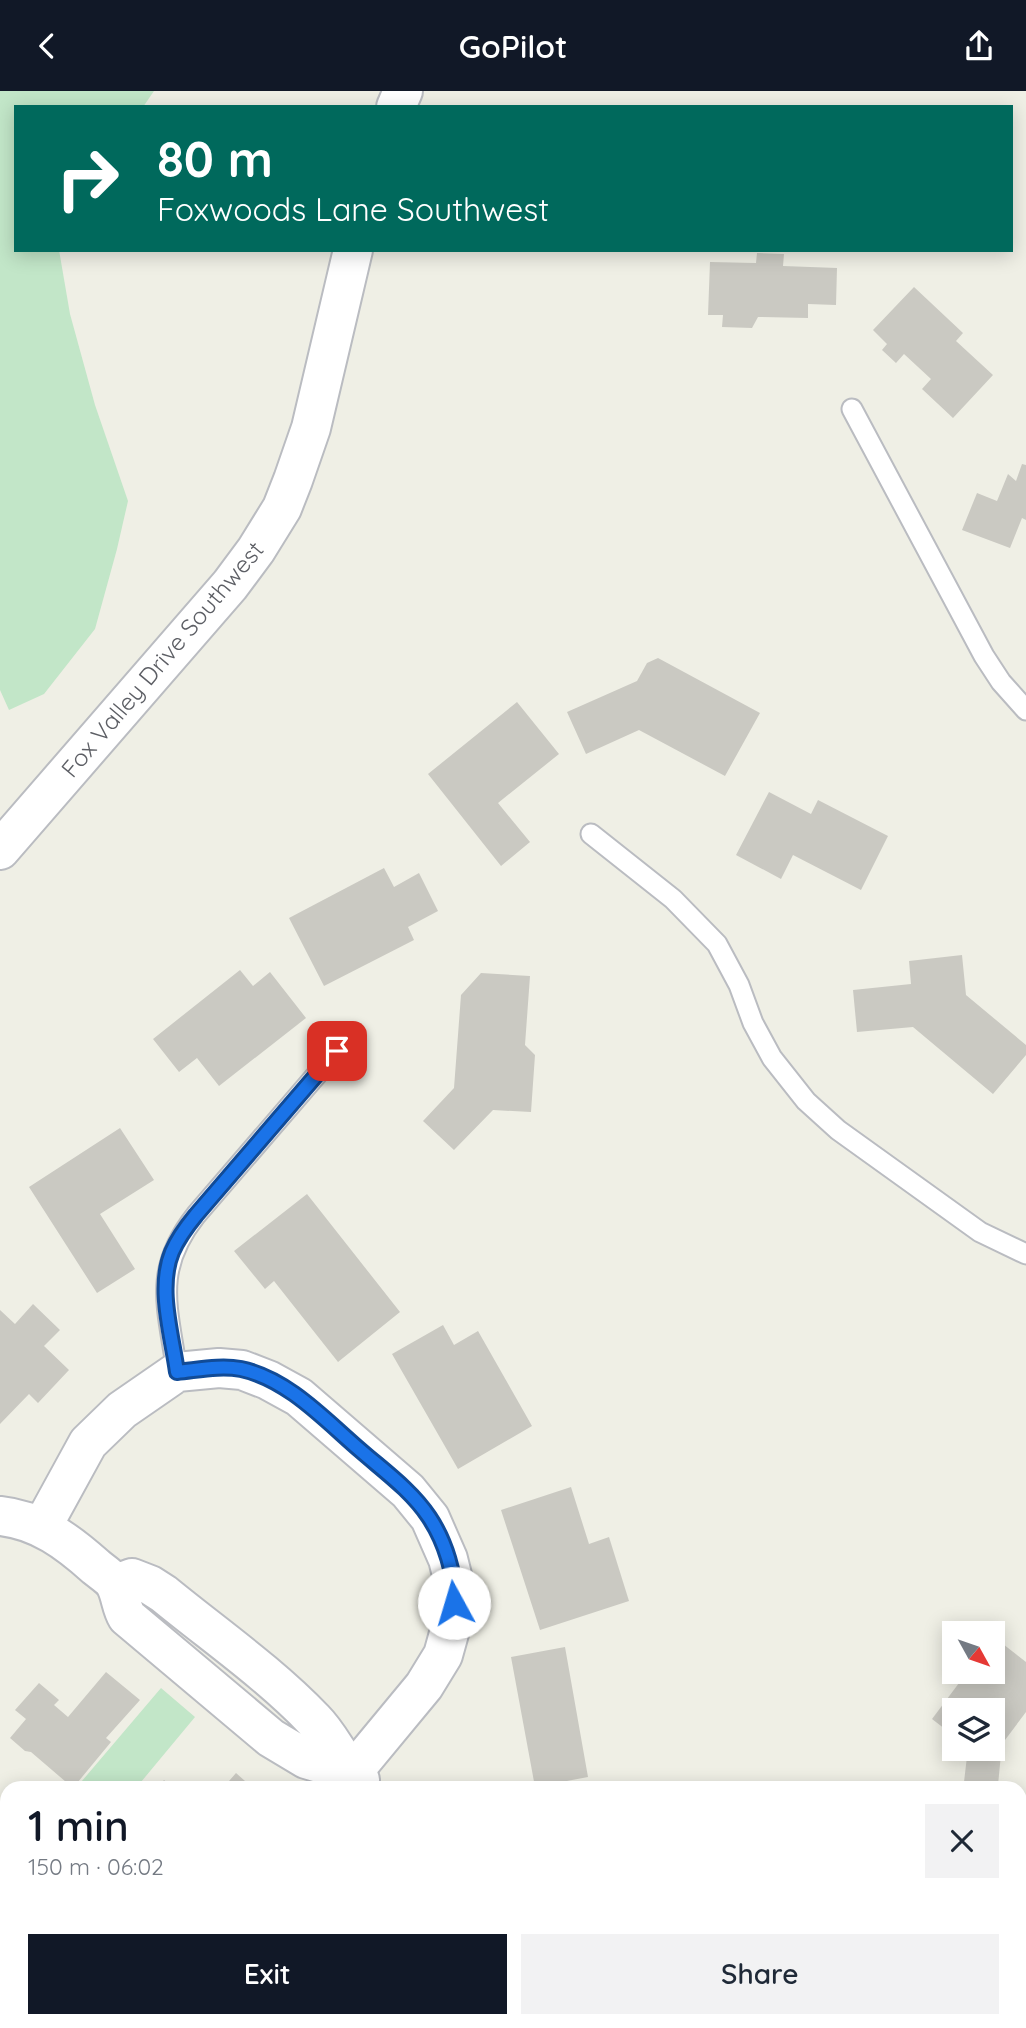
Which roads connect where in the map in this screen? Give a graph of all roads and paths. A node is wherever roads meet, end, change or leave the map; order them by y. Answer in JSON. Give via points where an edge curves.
{"nodes":[{"id":1,"x":353,"y":252,"type":"edge"},
{"id":2,"x":852,"y":409,"type":"dead end"},
{"id":3,"x":1026,"y":710,"type":"edge"},
{"id":4,"x":591,"y":834,"type":"dead end"},
{"id":5,"x":0,"y":850,"type":"edge"},
{"id":6,"x":337,"y":1051,"type":"dead end"},
{"id":7,"x":1026,"y":1254,"type":"edge"},
{"id":8,"x":177,"y":1372,"type":"junction"},
{"id":9,"x":0,"y":1516,"type":"edge"},
{"id":10,"x":41,"y":1527,"type":"junction"},
{"id":11,"x":361,"y":1781,"type":"edge"}],
"edges":[{"from":1,"to":5,"type":"street","name":"Fox Valley Drive Southwest","via":[[311,428],[282,508],[230,585]]},
{"from":2,"to":3,"type":"lane","via":[[984,656]]},
{"from":4,"to":7,"type":"lane","via":[[673,899],[716,944],[772,1058],[806,1101],[838,1130],[980,1232]]},
{"from":6,"to":8,"type":"lane","via":[[196,1215],[172,1253],[166,1296]]},
{"from":8,"to":10,"type":"street","via":[[144,1392],[88,1443]]},
{"from":8,"to":11,"type":"street","via":[[242,1370],[268,1380],[299,1398],[408,1491],[430,1518],[455,1587],[453,1619],[443,1655]]},
{"from":9,"to":10,"type":"street"},
{"from":10,"to":11,"type":"street","via":[[68,1542],[116,1584],[132,1578],[174,1602],[306,1712]]}]}
